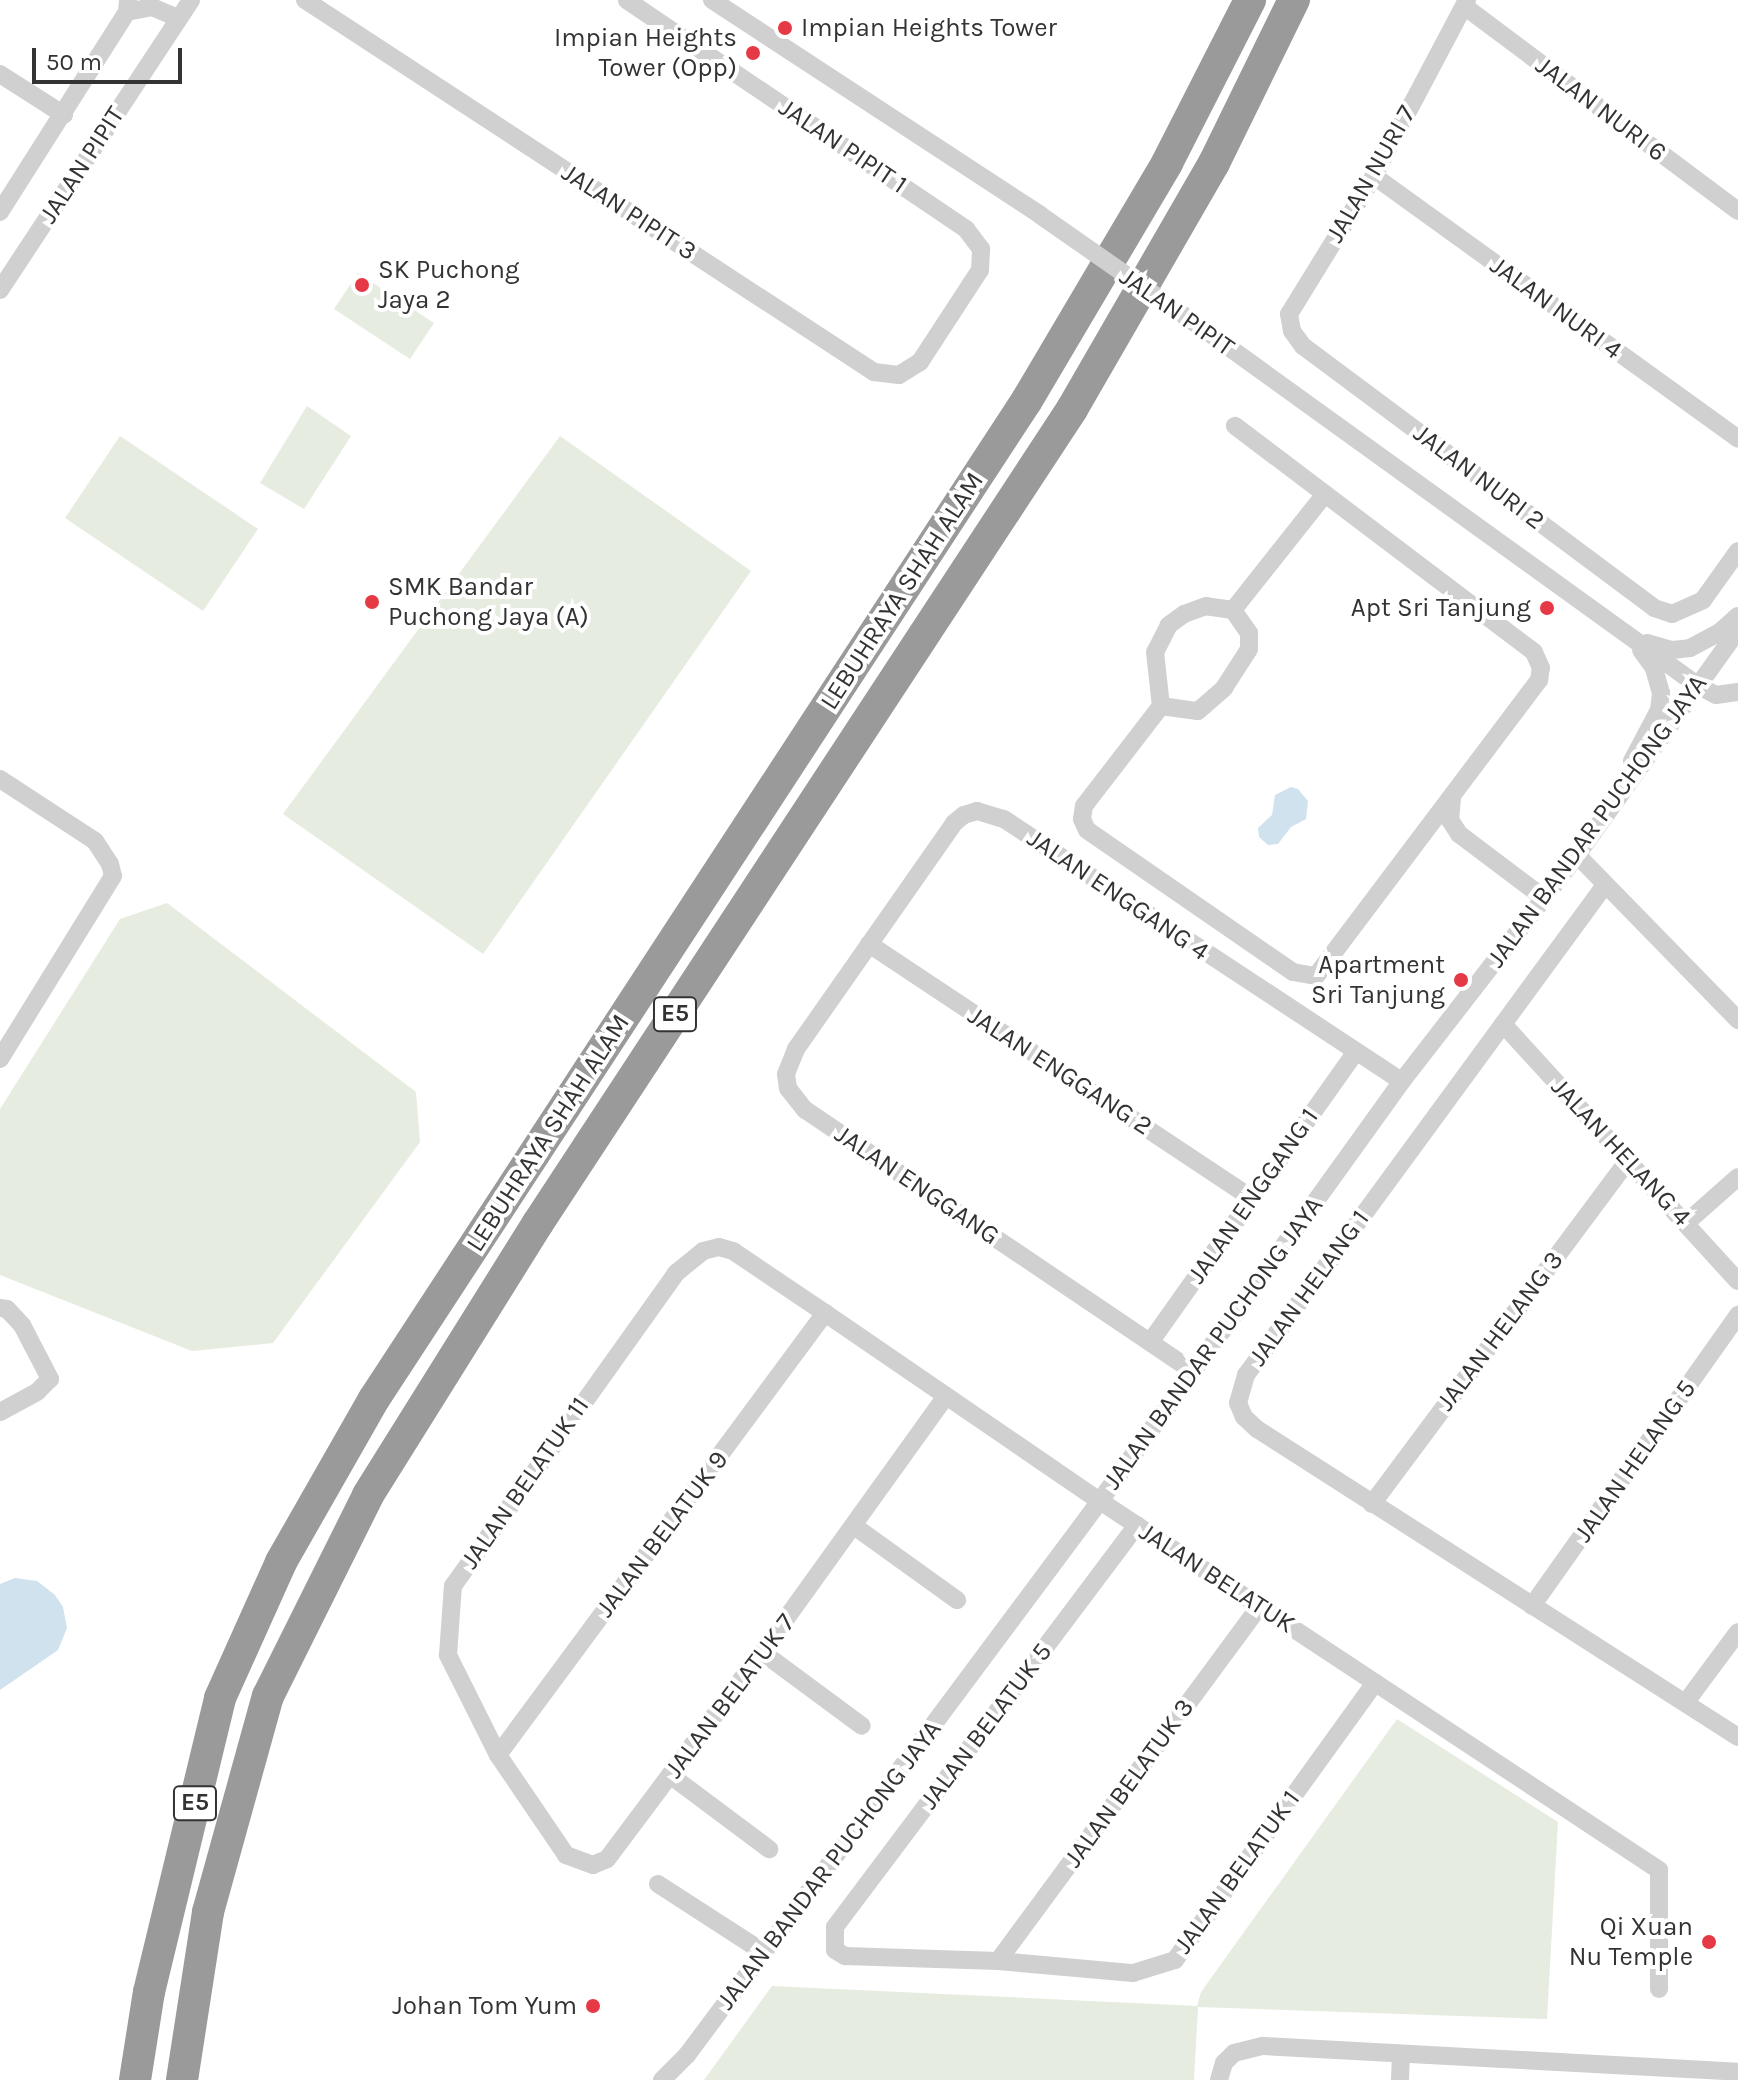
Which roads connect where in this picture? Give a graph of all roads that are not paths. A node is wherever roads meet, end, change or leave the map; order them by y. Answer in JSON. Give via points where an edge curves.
{"nodes":[{"id":1,"x":191,"y":0,"type":"edge"},
{"id":2,"x":305,"y":0,"type":"edge"},
{"id":3,"x":627,"y":0,"type":"edge"},
{"id":4,"x":712,"y":0,"type":"edge"},
{"id":5,"x":1250,"y":0,"type":"edge"},
{"id":6,"x":1294,"y":0,"type":"edge"},
{"id":7,"x":1465,"y":3,"type":"edge"},
{"id":8,"x":128,"y":6,"type":"edge"},
{"id":9,"x":178,"y":18,"type":"junction"},
{"id":10,"x":0,"y":74,"type":"edge"},
{"id":11,"x":64,"y":115,"type":"junction"},
{"id":12,"x":1374,"y":176,"type":"junction"},
{"id":13,"x":1738,"y":211,"type":"edge"},
{"id":14,"x":0,"y":212,"type":"edge"},
{"id":15,"x":0,"y":290,"type":"edge"},
{"id":16,"x":944,"y":325,"type":"joint"},
{"id":17,"x":1303,"y":346,"type":"joint"},
{"id":18,"x":1235,"y":426,"type":"dead end"},
{"id":19,"x":1738,"y":439,"type":"edge"},
{"id":20,"x":1325,"y":494,"type":"junction"},
{"id":21,"x":1738,"y":551,"type":"edge"},
{"id":22,"x":1233,"y":610,"type":"junction"},
{"id":23,"x":1738,"y":616,"type":"edge"},
{"id":24,"x":1738,"y":630,"type":"edge"},
{"id":25,"x":1632,"y":638,"type":"junction"},
{"id":26,"x":1697,"y":685,"type":"junction"},
{"id":27,"x":1738,"y":692,"type":"edge"},
{"id":28,"x":1161,"y":706,"type":"junction"},
{"id":29,"x":0,"y":779,"type":"edge"},
{"id":30,"x":1452,"y":798,"type":"junction"},
{"id":31,"x":1459,"y":834,"type":"junction"},
{"id":32,"x":1592,"y":834,"type":"junction"},
{"id":33,"x":1418,"y":844,"type":"junction"},
{"id":34,"x":1577,"y":855,"type":"junction"},
{"id":35,"x":1605,"y":885,"type":"junction"},
{"id":36,"x":1544,"y":898,"type":"junction"},
{"id":37,"x":869,"y":944,"type":"junction"},
{"id":38,"x":1738,"y":1020,"type":"edge"},
{"id":39,"x":1503,"y":1024,"type":"junction"},
{"id":40,"x":1356,"y":1052,"type":"junction"},
{"id":41,"x":0,"y":1059,"type":"edge"},
{"id":42,"x":1402,"y":1081,"type":"junction"},
{"id":43,"x":1629,"y":1159,"type":"junction"},
{"id":44,"x":1738,"y":1177,"type":"edge"},
{"id":45,"x":1252,"y":1198,"type":"junction"},
{"id":46,"x":1686,"y":1223,"type":"junction"},
{"id":47,"x":676,"y":1273,"type":"joint"},
{"id":48,"x":1738,"y":1281,"type":"edge"},
{"id":49,"x":4,"y":1309,"type":"edge"},
{"id":50,"x":825,"y":1313,"type":"junction"},
{"id":51,"x":1738,"y":1315,"type":"edge"},
{"id":52,"x":1151,"y":1341,"type":"junction"},
{"id":53,"x":1191,"y":1370,"type":"junction"},
{"id":54,"x":946,"y":1396,"type":"junction"},
{"id":55,"x":0,"y":1412,"type":"edge"},
{"id":56,"x":1100,"y":1501,"type":"junction"},
{"id":57,"x":1372,"y":1504,"type":"junction"},
{"id":58,"x":1137,"y":1525,"type":"junction"},
{"id":59,"x":854,"y":1526,"type":"junction"},
{"id":60,"x":957,"y":1600,"type":"dead end"},
{"id":61,"x":1260,"y":1605,"type":"junction"},
{"id":62,"x":1532,"y":1606,"type":"junction"},
{"id":63,"x":1738,"y":1632,"type":"edge"},
{"id":64,"x":762,"y":1652,"type":"junction"},
{"id":65,"x":1375,"y":1683,"type":"junction"},
{"id":66,"x":1686,"y":1702,"type":"junction"},
{"id":67,"x":862,"y":1726,"type":"dead end"},
{"id":68,"x":1738,"y":1737,"type":"edge"},
{"id":69,"x":498,"y":1755,"type":"junction"},
{"id":70,"x":670,"y":1775,"type":"junction"},
{"id":71,"x":769,"y":1849,"type":"dead end"},
{"id":72,"x":658,"y":1884,"type":"dead end"},
{"id":73,"x":835,"y":1927,"type":"joint"},
{"id":74,"x":763,"y":1952,"type":"junction"},
{"id":75,"x":998,"y":1961,"type":"junction"},
{"id":76,"x":1659,"y":1989,"type":"dead end"},
{"id":77,"x":687,"y":2055,"type":"junction"},
{"id":78,"x":1401,"y":2055,"type":"junction"},
{"id":79,"x":1738,"y":2072,"type":"edge"},
{"id":80,"x":1584,"y":2073,"type":"edge"},
{"id":81,"x":135,"y":2080,"type":"edge"},
{"id":82,"x":182,"y":2080,"type":"edge"},
{"id":83,"x":662,"y":2080,"type":"edge"},
{"id":84,"x":677,"y":2080,"type":"edge"},
{"id":85,"x":1219,"y":2080,"type":"edge"},
{"id":86,"x":1400,"y":2080,"type":"edge"}],
"edges":[{"from":1,"to":9,"type":"street","name":"JALAN PIPIT"},
{"from":2,"to":16,"type":"street","name":"JALAN PIPIT 3","via":[[874,372],[899,375],[920,362]]},
{"from":3,"to":16,"type":"street","name":"JALAN PIPIT 1","via":[[966,229],[981,249],[980,270]]},
{"from":4,"to":25,"type":"street","name":"JALAN PIPIT","bridge":true,"via":[[1040,215]]},
{"from":5,"to":81,"type":"highway","name":"LEBUHRAYA SHAH ALAM","number":"E5","via":[[1167,163],[1027,400],[382,1386],[281,1562],[220,1698],[149,1992]]},
{"from":6,"to":82,"type":"highway","name":"LEBUHRAYA SHAH ALAM","number":"E5","via":[[1214,163],[1072,409],[546,1209],[368,1495],[268,1696],[208,1912]]},
{"from":7,"to":12,"type":"street","name":"JALAN NURI 7"},
{"from":7,"to":13,"type":"street","name":"JALAN NURI 6"},
{"from":8,"to":9,"type":"street","via":[[152,7]]},
{"from":8,"to":11,"type":"street"},
{"from":9,"to":15,"type":"street","name":"JALAN PIPIT"},
{"from":10,"to":11,"type":"street"},
{"from":11,"to":14,"type":"street"},
{"from":12,"to":17,"type":"street","name":"JALAN NURI 7","via":[[1289,314],[1292,331]]},
{"from":12,"to":19,"type":"street","name":"JALAN NURI 4"},
{"from":17,"to":21,"type":"street","name":"JALAN NURI 2","via":[[1654,608],[1672,614],[1703,600]]},
{"from":18,"to":20,"type":"street"},
{"from":20,"to":22,"type":"street"},
{"from":20,"to":30,"type":"street","via":[[1534,652],[1541,668],[1539,680]]},
{"from":22,"to":28,"type":"street","via":[[1206,606],[1169,625],[1155,652]]},
{"from":22,"to":28,"type":"street","via":[[1249,633],[1249,649],[1224,688],[1198,711]]},
{"from":23,"to":25,"type":"street","via":[[1690,648],[1672,650]]},
{"from":24,"to":26,"type":"street","name":"JALAN BANDAR PUCHONG JAYA"},
{"from":25,"to":26,"type":"street","name":"JALAN PIPIT"},
{"from":25,"to":32,"type":"street","name":"JALAN PIPIT","via":[[1654,668],[1659,710]]},
{"from":26,"to":27,"type":"street","via":[[1716,695]]},
{"from":26,"to":32,"type":"street","name":"JALAN BANDAR PUCHONG JAYA"},
{"from":28,"to":33,"type":"street","via":[[1084,806],[1087,830],[1293,972],[1316,976]]},
{"from":29,"to":41,"type":"street","via":[[95,841],[113,876]]},
{"from":30,"to":31,"type":"street","via":[[1450,820]]},
{"from":30,"to":33,"type":"street"},
{"from":31,"to":33,"type":"street","via":[[1438,835]]},
{"from":31,"to":36,"type":"street"},
{"from":32,"to":34,"type":"street","name":"JALAN BANDAR PUCHONG JAYA"},
{"from":34,"to":35,"type":"street"},
{"from":34,"to":36,"type":"street","name":"JALAN BANDAR PUCHONG JAYA"},
{"from":35,"to":38,"type":"street"},
{"from":35,"to":39,"type":"street","name":"JALAN HELANG 1"},
{"from":36,"to":42,"type":"street","name":"JALAN BANDAR PUCHONG JAYA"},
{"from":37,"to":40,"type":"street","name":"JALAN ENGGANG 4","via":[[954,823],[977,811],[991,813]]},
{"from":37,"to":45,"type":"street","name":"JALAN ENGGANG 2"},
{"from":37,"to":52,"type":"street","name":"JALAN ENGGANG","via":[[789,1061],[788,1088],[796,1101]]},
{"from":39,"to":43,"type":"street","name":"JALAN HELANG 4"},
{"from":39,"to":57,"type":"street","name":"JALAN HELANG 1","via":[[1246,1375],[1238,1403],[1257,1429]]},
{"from":40,"to":42,"type":"street","name":"JALAN ENGGANG 4"},
{"from":40,"to":45,"type":"street","name":"JALAN ENGGANG 1"},
{"from":42,"to":53,"type":"street","name":"JALAN BANDAR PUCHONG JAYA"},
{"from":43,"to":46,"type":"street","name":"JALAN HELANG 4"},
{"from":43,"to":57,"type":"street","name":"JALAN HELANG 3"},
{"from":44,"to":46,"type":"street"},
{"from":45,"to":52,"type":"street","name":"JALAN ENGGANG 1"},
{"from":46,"to":48,"type":"street","name":"JALAN HELANG 4"},
{"from":47,"to":50,"type":"street","name":"JALAN BELATUK","via":[[703,1251],[719,1247],[733,1251]]},
{"from":47,"to":69,"type":"street","name":"JALAN BELATUK 11","via":[[453,1586],[448,1655]]},
{"from":49,"to":55,"type":"street","via":[[22,1325],[50,1379]]},
{"from":50,"to":54,"type":"street","name":"JALAN BELATUK"},
{"from":50,"to":69,"type":"street","name":"JALAN BELATUK 9"},
{"from":51,"to":62,"type":"street","name":"JALAN HELANG 5"},
{"from":52,"to":53,"type":"street","name":"JALAN ENGGANG"},
{"from":53,"to":56,"type":"street","name":"JALAN BANDAR PUCHONG JAYA"},
{"from":54,"to":56,"type":"street","name":"JALAN BELATUK"},
{"from":54,"to":59,"type":"street","name":"JALAN BELATUK 7"},
{"from":56,"to":58,"type":"street","name":"JALAN BELATUK"},
{"from":56,"to":74,"type":"street","name":"JALAN BANDAR PUCHONG JAYA"},
{"from":57,"to":62,"type":"street","name":"JALAN HELANG 1"},
{"from":58,"to":61,"type":"street","name":"JALAN BELATUK"},
{"from":58,"to":73,"type":"street","name":"JALAN BELATUK 5"},
{"from":59,"to":60,"type":"street"},
{"from":59,"to":64,"type":"street","name":"JALAN BELATUK 7"},
{"from":61,"to":65,"type":"street","name":"JALAN BELATUK"},
{"from":61,"to":75,"type":"street","name":"JALAN BELATUK 3"},
{"from":62,"to":66,"type":"street","name":"JALAN HELANG 1"},
{"from":63,"to":66,"type":"street"},
{"from":64,"to":67,"type":"street"},
{"from":64,"to":70,"type":"street","name":"JALAN BELATUK 7"},
{"from":65,"to":75,"type":"street","name":"JALAN BELATUK 1","via":[[1175,1960],[1133,1973]]},
{"from":65,"to":76,"type":"street","name":"JALAN BELATUK","via":[[1659,1870]]},
{"from":66,"to":68,"type":"street","name":"JALAN HELANG 1"},
{"from":69,"to":70,"type":"street","name":"JALAN BELATUK 7","via":[[566,1855],[593,1865],[607,1859]]},
{"from":70,"to":71,"type":"street"},
{"from":72,"to":74,"type":"street"},
{"from":73,"to":75,"type":"street","name":"JALAN BELATUK 1","via":[[835,1950],[845,1956]]},
{"from":74,"to":77,"type":"street","name":"JALAN BANDAR PUCHONG JAYA"},
{"from":77,"to":83,"type":"street","name":"JALAN BANDAR PUCHONG JAYA"},
{"from":77,"to":84,"type":"street","name":"JALAN BANDAR PUCHONG JAYA"},
{"from":78,"to":80,"type":"street"},
{"from":78,"to":85,"type":"street","via":[[1247,2047],[1224,2063]]},
{"from":78,"to":86,"type":"street"},
{"from":79,"to":80,"type":"street"}]}
